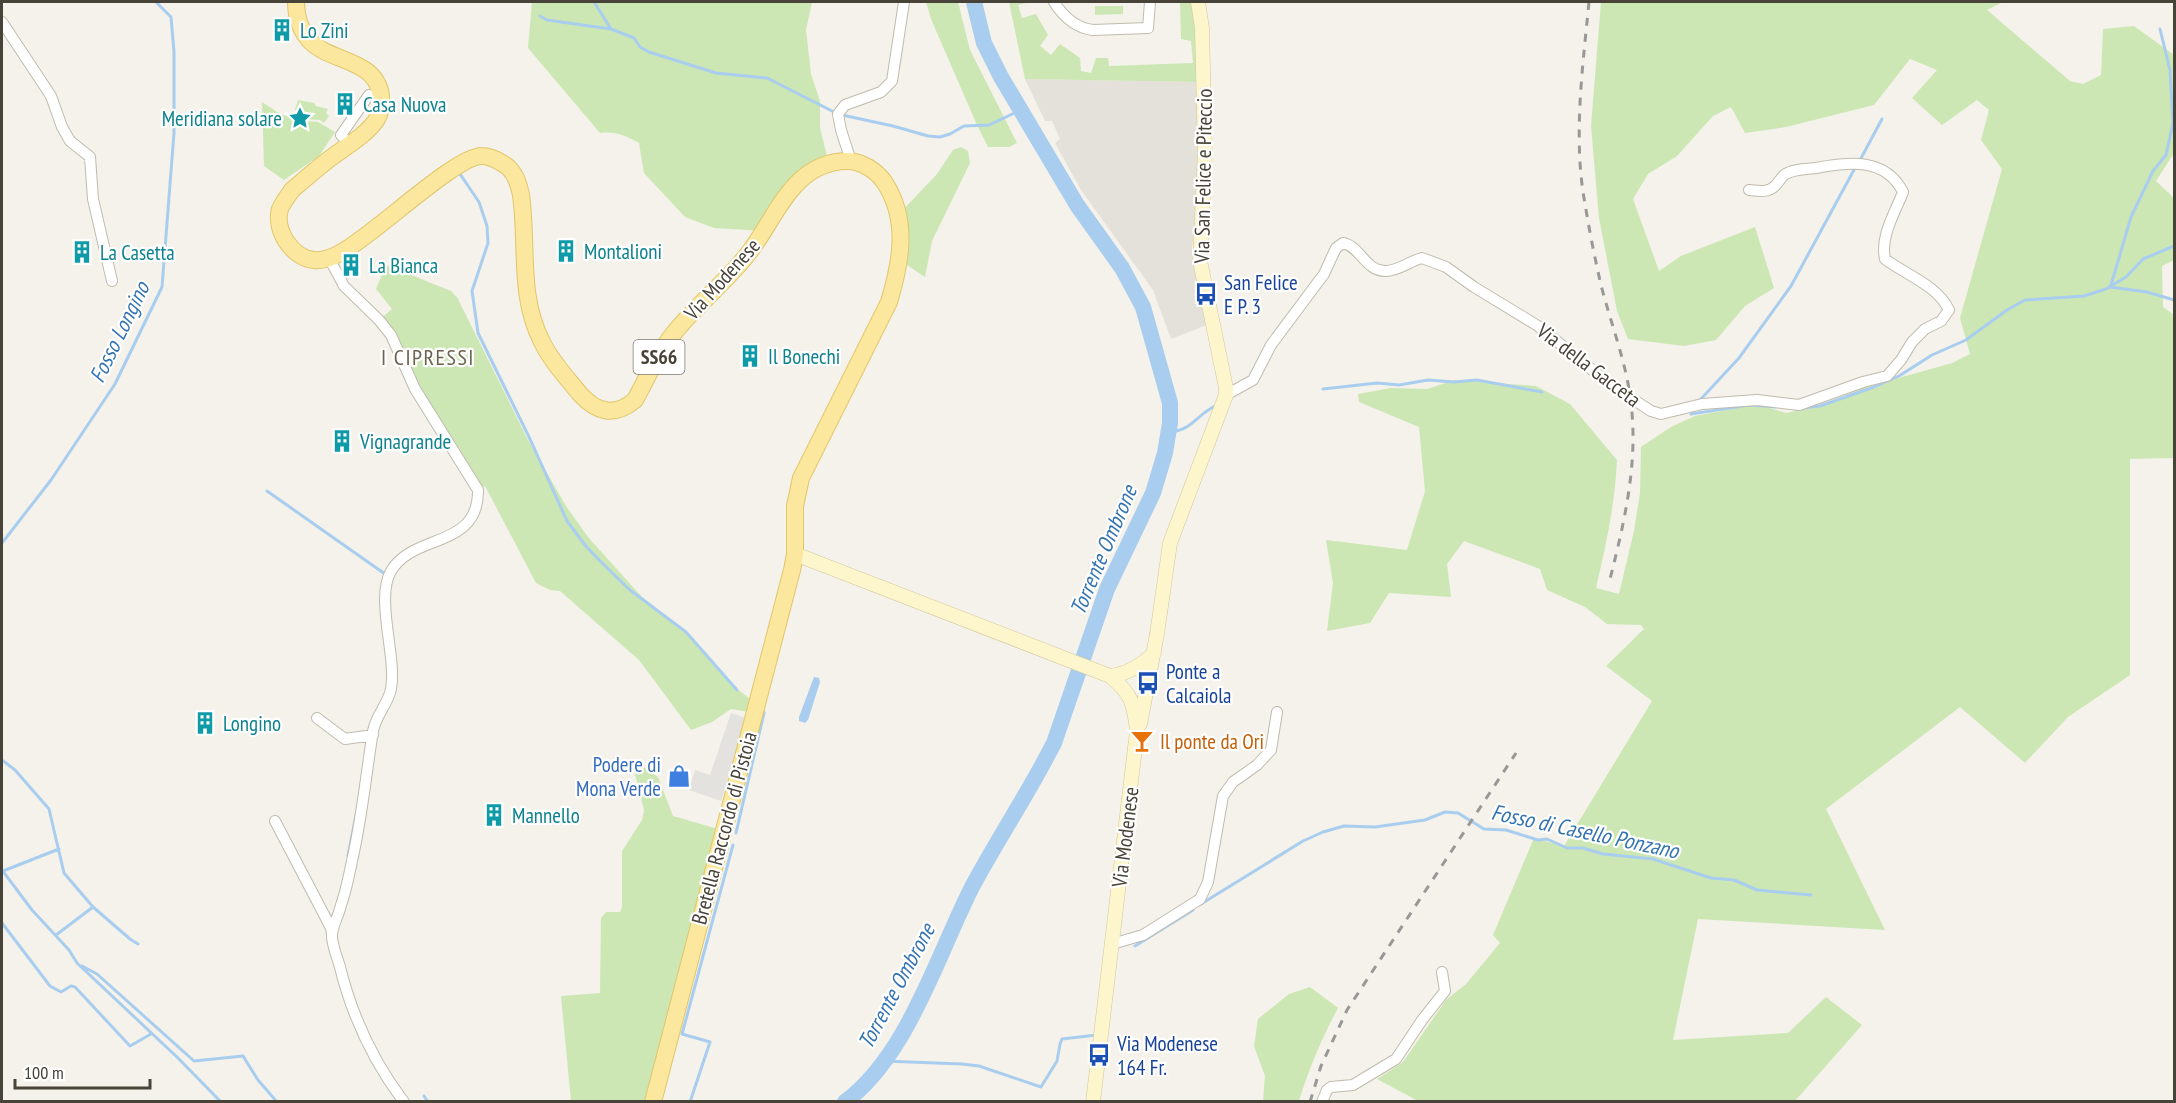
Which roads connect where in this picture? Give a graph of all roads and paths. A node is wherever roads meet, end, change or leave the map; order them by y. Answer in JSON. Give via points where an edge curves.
{"nodes":[{"id":1,"x":296,"y":2,"type":"edge"},
{"id":2,"x":904,"y":2,"type":"edge"},
{"id":3,"x":1054,"y":2,"type":"edge"},
{"id":4,"x":1150,"y":2,"type":"edge"},
{"id":5,"x":1198,"y":2,"type":"edge"},
{"id":6,"x":2,"y":22,"type":"edge"},
{"id":7,"x":369,"y":95,"type":"dead end"},
{"id":8,"x":349,"y":144,"type":"junction"},
{"id":9,"x":851,"y":161,"type":"junction"},
{"id":10,"x":1749,"y":190,"type":"dead end"},
{"id":11,"x":328,"y":258,"type":"junction"},
{"id":12,"x":112,"y":281,"type":"dead end"},
{"id":13,"x":1226,"y":395,"type":"junction"},
{"id":14,"x":795,"y":554,"type":"junction"},
{"id":15,"x":1154,"y":653,"type":"junction"},
{"id":16,"x":1105,"y":674,"type":"junction"},
{"id":17,"x":1277,"y":712,"type":"dead end"},
{"id":18,"x":317,"y":718,"type":"dead end"},
{"id":19,"x":1137,"y":731,"type":"junction"},
{"id":20,"x":373,"y":735,"type":"junction"},
{"id":21,"x":275,"y":821,"type":"dead end"},
{"id":22,"x":332,"y":934,"type":"junction"},
{"id":23,"x":1112,"y":944,"type":"junction"},
{"id":24,"x":1442,"y":972,"type":"dead end"},
{"id":25,"x":404,"y":1101,"type":"edge"},
{"id":26,"x":652,"y":1101,"type":"edge"},
{"id":27,"x":1093,"y":1101,"type":"edge"},
{"id":28,"x":1322,"y":1101,"type":"edge"}],
"edges":[{"from":1,"to":8,"type":"main road","via":[[298,24],[308,39],[365,69],[378,84],[380,112]]},
{"from":2,"to":9,"type":"street","via":[[892,81],[881,92],[845,105],[838,114]]},
{"from":3,"to":4,"type":"street","via":[[1072,21],[1093,30],[1148,28]]},
{"from":5,"to":13,"type":"street","name":"Via San Felice e Piteccio","via":[[1205,153],[1200,261]]},
{"from":6,"to":12,"type":"street","via":[[51,96],[70,141],[90,157],[93,199]]},
{"from":7,"to":8,"type":"street","via":[[341,135]]},
{"from":8,"to":11,"type":"main road","via":[[292,190],[280,211],[279,224],[288,244],[304,257]]},
{"from":9,"to":11,"type":"main road","name":"Via Modenese","number":"SS66","via":[[829,162],[795,185],[743,261],[671,335],[634,400],[611,412],[596,408],[584,398],[542,343],[525,283],[520,193],[514,172],[500,161],[483,156],[460,164],[357,243]]},
{"from":9,"to":14,"type":"main road","via":[[880,177],[891,192],[901,226],[900,256],[889,302],[801,478],[795,506]]},
{"from":10,"to":13,"type":"street","name":"Via della Gacceta","via":[[1768,191],[1784,175],[1807,169],[1847,162],[1876,167],[1897,181],[1903,192],[1882,248],[1885,259],[1944,299],[1949,310],[1941,321],[1925,328],[1887,376],[1799,405],[1757,400],[1702,404],[1660,414],[1611,385],[1538,326],[1446,267],[1422,258],[1382,271],[1343,243],[1271,345],[1253,380]]},
{"from":11,"to":20,"type":"street","via":[[344,286],[391,335],[415,389],[478,490],[473,513],[462,530],[410,554],[389,575],[386,596],[391,686]]},
{"from":13,"to":15,"type":"street","name":"Via San Felice e Piteccio","via":[[1170,543]]},
{"from":14,"to":16,"type":"street"},
{"from":14,"to":26,"type":"main road","name":"Bretella Raccordo di Pistoia"},
{"from":15,"to":16,"type":"street","via":[[1122,674]]},
{"from":15,"to":19,"type":"street","name":"Via San Felice e Piteccio"},
{"from":16,"to":19,"type":"street","via":[[1131,698]]},
{"from":17,"to":23,"type":"street","via":[[1271,750],[1233,782],[1223,796],[1208,882],[1200,899],[1143,935]]},
{"from":18,"to":20,"type":"street","via":[[345,739]]},
{"from":19,"to":23,"type":"street","name":"Via Modenese"},
{"from":20,"to":22,"type":"street","via":[[361,822]]},
{"from":21,"to":22,"type":"street"},
{"from":22,"to":25,"type":"street","via":[[346,993],[369,1048]]},
{"from":23,"to":27,"type":"street","name":"Via Modenese"},
{"from":24,"to":28,"type":"street","via":[[1445,991],[1396,1059],[1353,1085],[1330,1087]]}]}
